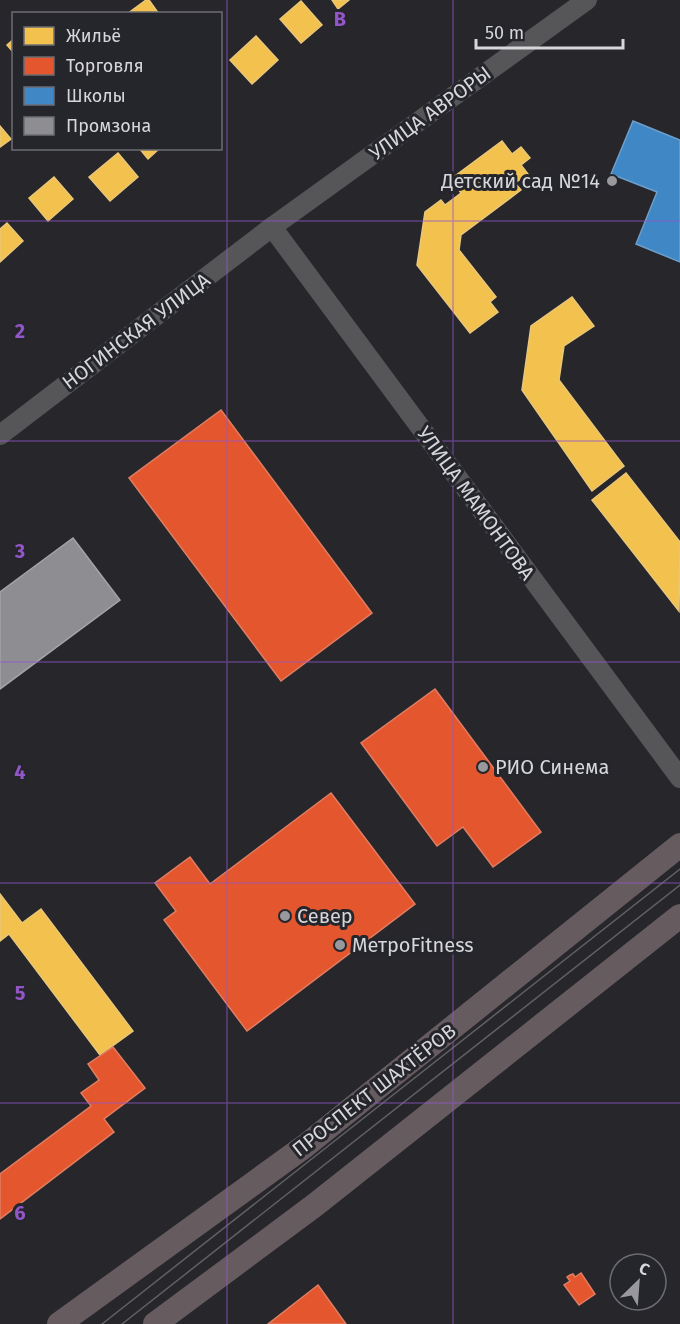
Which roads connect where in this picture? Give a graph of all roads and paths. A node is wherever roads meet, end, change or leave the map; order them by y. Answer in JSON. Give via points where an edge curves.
{"nodes":[{"id":1,"x":587,"y":0,"type":"edge"},
{"id":2,"x":272,"y":227,"type":"junction"},
{"id":3,"x":0,"y":435,"type":"edge"},
{"id":4,"x":680,"y":778,"type":"edge"},
{"id":5,"x":680,"y":845,"type":"edge"},
{"id":6,"x":680,"y":916,"type":"edge"},
{"id":7,"x":59,"y":1324,"type":"edge"},
{"id":8,"x":155,"y":1324,"type":"edge"}],
"edges":[{"from":1,"to":2,"type":"street","name":"УЛИЦА АВРОРЫ"},
{"from":2,"to":3,"type":"street","name":"НОГИНСКАЯ УЛИЦА"},
{"from":2,"to":4,"type":"street","name":"УЛИЦА МАМОНТОВА"},
{"from":5,"to":7,"type":"main road","name":"ПРОСПЕКТ ШАХТЁРОВ","via":[[305,1146]]},
{"from":6,"to":8,"type":"main road","via":[[315,1205]]}]}
